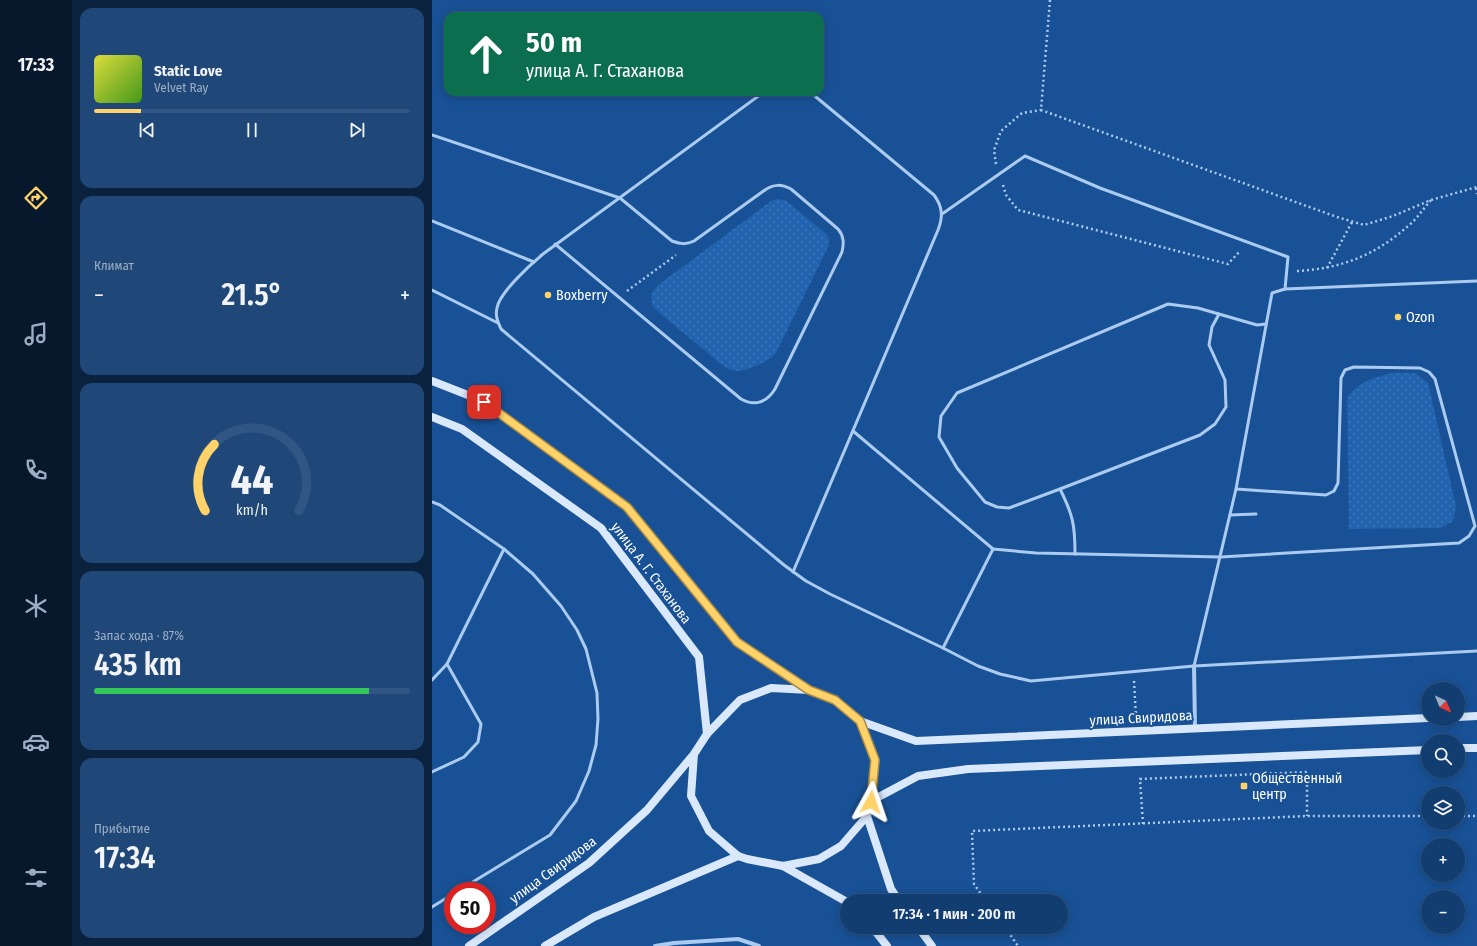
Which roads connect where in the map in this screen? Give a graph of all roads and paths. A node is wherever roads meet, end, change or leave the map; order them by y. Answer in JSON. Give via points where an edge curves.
{"nodes":[{"id":1,"x":1050,"y":0,"type":"edge"},
{"id":2,"x":759,"y":96,"type":"edge"},
{"id":3,"x":815,"y":96,"type":"edge"},
{"id":4,"x":1041,"y":110,"type":"junction"},
{"id":5,"x":432,"y":135,"type":"edge"},
{"id":6,"x":998,"y":174,"type":"junction"},
{"id":7,"x":1476,"y":187,"type":"edge"},
{"id":8,"x":1477,"y":194,"type":"edge"},
{"id":9,"x":620,"y":198,"type":"junction"},
{"id":10,"x":1431,"y":200,"type":"junction"},
{"id":11,"x":942,"y":214,"type":"junction"},
{"id":12,"x":432,"y":221,"type":"edge"},
{"id":13,"x":1352,"y":222,"type":"junction"},
{"id":14,"x":694,"y":241,"type":"junction"},
{"id":15,"x":1248,"y":243,"type":"junction"},
{"id":16,"x":555,"y":244,"type":"junction"},
{"id":17,"x":534,"y":262,"type":"junction"},
{"id":18,"x":1327,"y":268,"type":"junction"},
{"id":19,"x":1286,"y":272,"type":"junction"},
{"id":20,"x":1477,"y":282,"type":"edge"},
{"id":21,"x":1285,"y":289,"type":"junction"},
{"id":22,"x":432,"y":290,"type":"edge"},
{"id":23,"x":619,"y":297,"type":"junction"},
{"id":24,"x":1219,"y":314,"type":"junction"},
{"id":25,"x":498,"y":323,"type":"junction"},
{"id":26,"x":1266,"y":324,"type":"junction"},
{"id":27,"x":432,"y":381,"type":"edge"},
{"id":28,"x":432,"y":417,"type":"edge"},
{"id":29,"x":853,"y":432,"type":"junction"},
{"id":30,"x":1060,"y":489,"type":"junction"},
{"id":31,"x":1236,"y":489,"type":"junction"},
{"id":32,"x":432,"y":502,"type":"edge"},
{"id":33,"x":1256,"y":514,"type":"dead end"},
{"id":34,"x":1230,"y":516,"type":"junction"},
{"id":35,"x":504,"y":549,"type":"junction"},
{"id":36,"x":994,"y":549,"type":"junction"},
{"id":37,"x":1075,"y":554,"type":"junction"},
{"id":38,"x":1220,"y":557,"type":"junction"},
{"id":39,"x":793,"y":572,"type":"junction"},
{"id":40,"x":943,"y":648,"type":"junction"},
{"id":41,"x":1477,"y":651,"type":"edge"},
{"id":42,"x":447,"y":664,"type":"junction"},
{"id":43,"x":1194,"y":666,"type":"junction"},
{"id":44,"x":1133,"y":671,"type":"junction"},
{"id":45,"x":432,"y":680,"type":"edge"},
{"id":46,"x":809,"y":690,"type":"junction"},
{"id":47,"x":1477,"y":716,"type":"edge"},
{"id":48,"x":1465,"y":717,"type":"edge"},
{"id":49,"x":1421,"y":718,"type":"edge"},
{"id":50,"x":860,"y":721,"type":"junction"},
{"id":51,"x":1196,"y":728,"type":"junction"},
{"id":52,"x":1137,"y":731,"type":"junction"},
{"id":53,"x":707,"y":734,"type":"junction"},
{"id":54,"x":1465,"y":748,"type":"edge"},
{"id":55,"x":1477,"y":748,"type":"edge"},
{"id":56,"x":1421,"y":750,"type":"edge"},
{"id":57,"x":694,"y":754,"type":"junction"},
{"id":58,"x":432,"y":772,"type":"edge"},
{"id":59,"x":871,"y":802,"type":"junction"},
{"id":60,"x":867,"y":816,"type":"junction"},
{"id":61,"x":1307,"y":816,"type":"junction"},
{"id":62,"x":1421,"y":816,"type":"edge"},
{"id":63,"x":1465,"y":816,"type":"edge"},
{"id":64,"x":1477,"y":816,"type":"edge"},
{"id":65,"x":1143,"y":824,"type":"junction"},
{"id":66,"x":738,"y":856,"type":"junction"},
{"id":67,"x":784,"y":866,"type":"junction"},
{"id":68,"x":473,"y":882,"type":"edge"},
{"id":69,"x":894,"y":894,"type":"edge"},
{"id":70,"x":981,"y":894,"type":"edge"},
{"id":71,"x":840,"y":898,"type":"edge"},
{"id":72,"x":444,"y":900,"type":"edge"},
{"id":73,"x":432,"y":907,"type":"edge"},
{"id":74,"x":877,"y":934,"type":"edge"},
{"id":75,"x":923,"y":934,"type":"edge"},
{"id":76,"x":1010,"y":934,"type":"edge"},
{"id":77,"x":469,"y":946,"type":"edge"},
{"id":78,"x":545,"y":946,"type":"edge"},
{"id":79,"x":655,"y":946,"type":"edge"},
{"id":80,"x":759,"y":946,"type":"edge"},
{"id":81,"x":886,"y":946,"type":"edge"},
{"id":82,"x":932,"y":946,"type":"edge"},
{"id":83,"x":1018,"y":946,"type":"edge"}],
"edges":[{"from":1,"to":4,"type":"path"},
{"from":2,"to":9,"type":"lane"},
{"from":3,"to":11,"type":"lane","via":[[934,195]]},
{"from":4,"to":6,"type":"path","via":[[1022,113],[1001,131],[994,150]]},
{"from":4,"to":13,"type":"path"},
{"from":5,"to":9,"type":"lane"},
{"from":6,"to":11,"type":"lane"},
{"from":6,"to":15,"type":"lane","via":[[1025,156],[1100,188]]},
{"from":6,"to":15,"type":"path","via":[[1006,195],[1018,210],[1228,264]]},
{"from":7,"to":8,"type":"path"},
{"from":7,"to":10,"type":"path"},
{"from":9,"to":14,"type":"lane","via":[[672,241],[683,244]]},
{"from":9,"to":16,"type":"lane"},
{"from":10,"to":13,"type":"path","via":[[1364,225]]},
{"from":10,"to":18,"type":"path","via":[[1409,226],[1383,246],[1352,261]]},
{"from":11,"to":29,"type":"lane","via":[[938,230]]},
{"from":12,"to":17,"type":"lane"},
{"from":13,"to":18,"type":"path"},
{"from":14,"to":23,"type":"path"},
{"from":14,"to":23,"type":"lane","via":[[765,190],[778,185],[791,189],[842,234],[842,252],[775,388],[764,401],[756,403],[741,399]]},
{"from":15,"to":19,"type":"lane","via":[[1288,257]]},
{"from":16,"to":17,"type":"lane"},
{"from":16,"to":23,"type":"lane"},
{"from":17,"to":25,"type":"lane","via":[[499,301]]},
{"from":18,"to":19,"type":"path"},
{"from":19,"to":21,"type":"lane"},
{"from":20,"to":21,"type":"lane"},
{"from":21,"to":26,"type":"lane","via":[[1272,293]]},
{"from":22,"to":25,"type":"lane"},
{"from":24,"to":26,"type":"lane","via":[[1257,325]]},
{"from":24,"to":30,"type":"lane","via":[[1212,327],[1209,345],[1225,380],[1226,407],[1215,424],[1200,435]]},
{"from":24,"to":30,"type":"lane","via":[[1168,304],[957,393],[941,416],[939,437],[957,468],[985,502],[1009,508]]},
{"from":25,"to":39,"type":"lane","via":[[501,329]]},
{"from":26,"to":31,"type":"lane"},
{"from":27,"to":46,"type":"main road","name":"улица А. Г. Стаханова","via":[[484,402],[627,507],[737,642]]},
{"from":28,"to":53,"type":"main road","name":"улица А. Г. Стаханова","via":[[462,428],[601,528],[699,657]]},
{"from":29,"to":36,"type":"lane"},
{"from":29,"to":39,"type":"lane"},
{"from":30,"to":37,"type":"lane","via":[[1070,509],[1075,529]]},
{"from":31,"to":34,"type":"lane"},
{"from":31,"to":38,"type":"lane","via":[[1326,495],[1334,491],[1338,483],[1341,378],[1345,370],[1354,367],[1420,368],[1430,372],[1434,379],[1475,526],[1469,536],[1459,543]]},
{"from":32,"to":35,"type":"lane"},
{"from":33,"to":34,"type":"lane"},
{"from":34,"to":38,"type":"lane"},
{"from":35,"to":42,"type":"lane"},
{"from":35,"to":68,"type":"lane","via":[[533,574],[561,606],[586,649],[597,693],[596,745],[589,771],[576,801],[550,835]]},
{"from":36,"to":37,"type":"lane"},
{"from":36,"to":40,"type":"lane"},
{"from":37,"to":38,"type":"lane"},
{"from":38,"to":43,"type":"lane"},
{"from":39,"to":40,"type":"lane","via":[[830,594]]},
{"from":40,"to":44,"type":"lane","via":[[978,666],[1031,681]]},
{"from":41,"to":43,"type":"lane"},
{"from":42,"to":45,"type":"lane"},
{"from":42,"to":58,"type":"lane","via":[[481,724],[478,742],[464,757]]},
{"from":43,"to":44,"type":"lane"},
{"from":43,"to":51,"type":"street"},
{"from":44,"to":52,"type":"path"},
{"from":46,"to":50,"type":"main road","via":[[835,700]]},
{"from":46,"to":53,"type":"main road","name":"улица Свиридова","via":[[771,688],[740,700]]},
{"from":47,"to":48,"type":"main road"},
{"from":49,"to":51,"type":"main road","name":"улица Свиридова"},
{"from":50,"to":52,"type":"main road","name":"улица Свиридова","via":[[916,741]]},
{"from":50,"to":59,"type":"main road","via":[[875,760]]},
{"from":51,"to":52,"type":"main road","name":"улица Свиридова"},
{"from":53,"to":57,"type":"main road","name":"улица Свиридова"},
{"from":54,"to":55,"type":"main road"},
{"from":56,"to":59,"type":"main road","via":[[968,769],[918,776]]},
{"from":57,"to":66,"type":"main road","via":[[692,796],[709,831]]},
{"from":57,"to":77,"type":"main road","name":"улица Свиридова","via":[[647,810],[589,863]]},
{"from":59,"to":60,"type":"main road"},
{"from":60,"to":67,"type":"main road","via":[[841,846],[819,859]]},
{"from":60,"to":69,"type":"main road"},
{"from":61,"to":62,"type":"path"},
{"from":61,"to":65,"type":"path"},
{"from":61,"to":65,"type":"path","via":[[1307,772],[1140,779]]},
{"from":63,"to":64,"type":"path"},
{"from":65,"to":70,"type":"path","via":[[972,831],[974,884]]},
{"from":66,"to":67,"type":"main road"},
{"from":66,"to":78,"type":"main road","via":[[594,917]]},
{"from":67,"to":71,"type":"main road"},
{"from":72,"to":73,"type":"lane"},
{"from":74,"to":81,"type":"main road"},
{"from":75,"to":82,"type":"main road"},
{"from":76,"to":83,"type":"path"},
{"from":79,"to":80,"type":"street","via":[[738,939]]}]}
